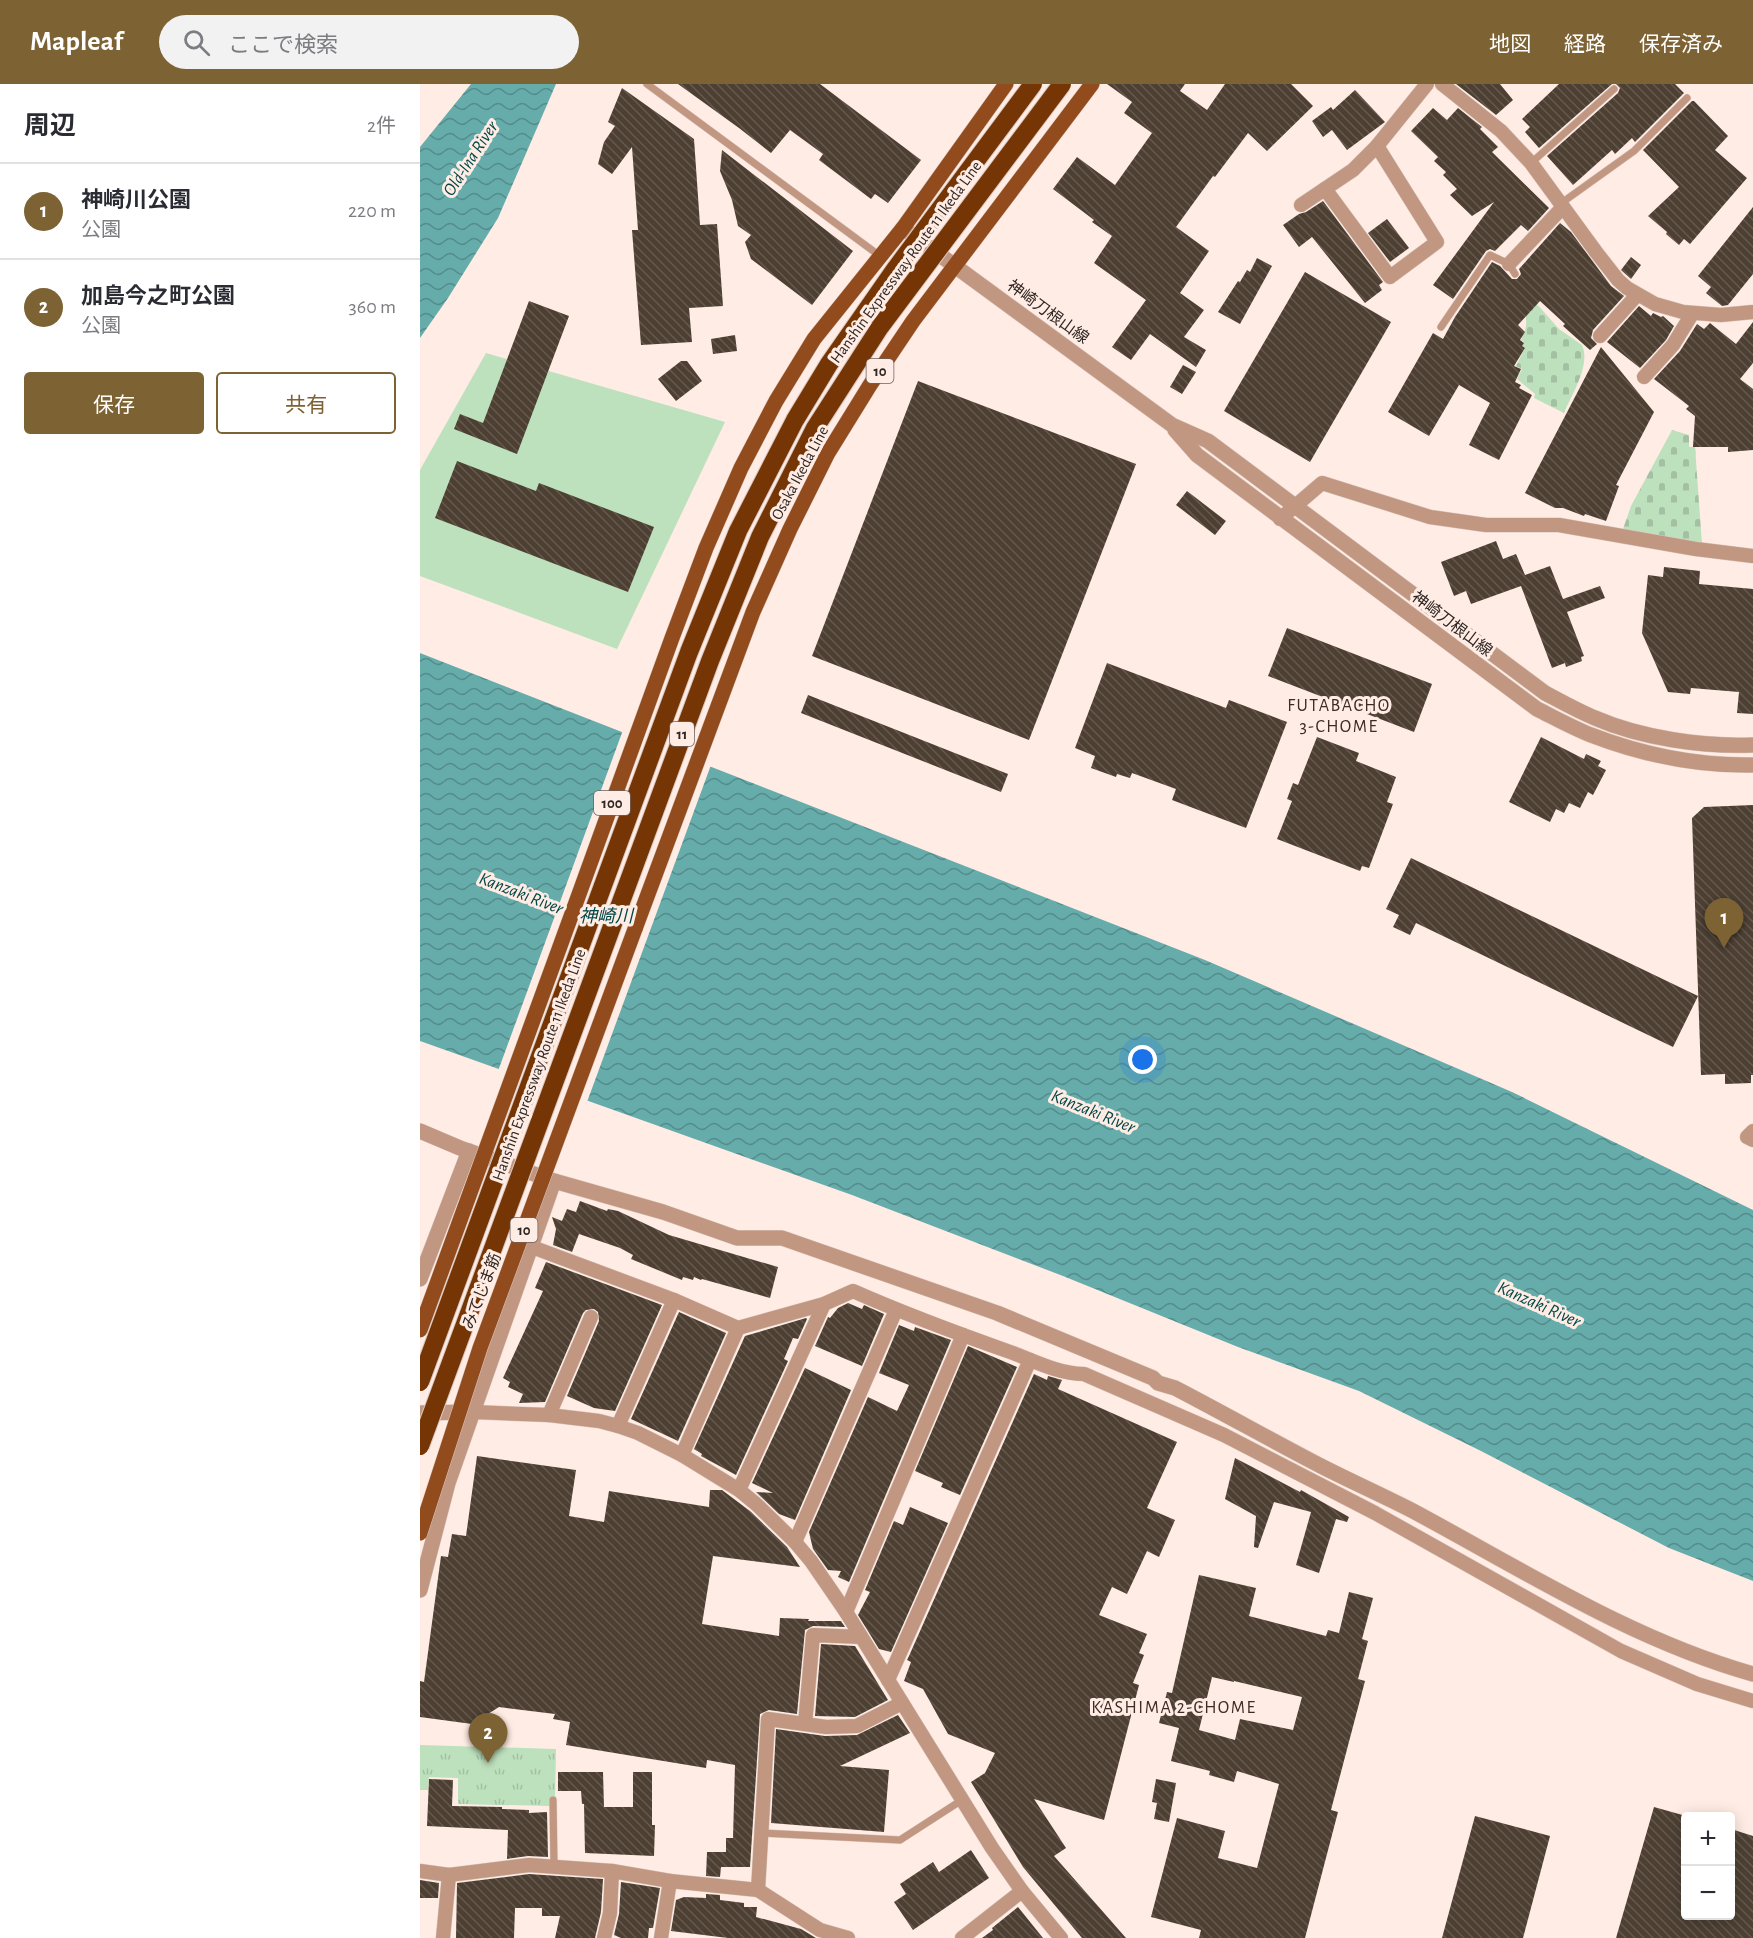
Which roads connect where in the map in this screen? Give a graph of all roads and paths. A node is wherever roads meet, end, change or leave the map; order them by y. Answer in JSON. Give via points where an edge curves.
{"nodes":[{"id":1,"x":647,"y":84,"type":"edge"},
{"id":2,"x":1006,"y":84,"type":"edge"},
{"id":3,"x":1034,"y":84,"type":"edge"},
{"id":4,"x":1062,"y":84,"type":"edge"},
{"id":5,"x":1092,"y":84,"type":"edge"},
{"id":6,"x":1427,"y":84,"type":"edge"},
{"id":7,"x":1442,"y":84,"type":"edge"},
{"id":8,"x":1614,"y":89,"type":"dead end"},
{"id":9,"x":1687,"y":98,"type":"dead end"},
{"id":10,"x":1377,"y":146,"type":"junction"},
{"id":11,"x":1531,"y":163,"type":"junction"},
{"id":12,"x":1325,"y":189,"type":"junction"},
{"id":13,"x":1301,"y":205,"type":"dead end"},
{"id":14,"x":1561,"y":205,"type":"junction"},
{"id":15,"x":903,"y":228,"type":"junction"},
{"id":16,"x":880,"y":255,"type":"junction"},
{"id":17,"x":955,"y":266,"type":"junction"},
{"id":18,"x":1512,"y":269,"type":"joint"},
{"id":19,"x":1637,"y":295,"type":"junction"},
{"id":20,"x":1753,"y":312,"type":"edge"},
{"id":21,"x":1692,"y":314,"type":"junction"},
{"id":22,"x":1441,"y":327,"type":"dead end"},
{"id":23,"x":1600,"y":336,"type":"dead end"},
{"id":24,"x":1644,"y":377,"type":"dead end"},
{"id":25,"x":1172,"y":425,"type":"junction"},
{"id":26,"x":1294,"y":507,"type":"junction"},
{"id":27,"x":1280,"y":519,"type":"junction"},
{"id":28,"x":1753,"y":556,"type":"edge"},
{"id":29,"x":1753,"y":745,"type":"edge"},
{"id":30,"x":1753,"y":765,"type":"edge"},
{"id":31,"x":635,"y":929,"type":"joint"},
{"id":32,"x":420,"y":1131,"type":"edge"},
{"id":33,"x":469,"y":1151,"type":"junction"},
{"id":34,"x":554,"y":1181,"type":"junction"},
{"id":35,"x":532,"y":1247,"type":"junction"},
{"id":36,"x":420,"y":1279,"type":"edge"},
{"id":37,"x":674,"y":1300,"type":"junction"},
{"id":38,"x":824,"y":1304,"type":"junction"},
{"id":39,"x":896,"y":1310,"type":"junction"},
{"id":40,"x":591,"y":1317,"type":"dead end"},
{"id":41,"x":738,"y":1328,"type":"junction"},
{"id":42,"x":420,"y":1330,"type":"edge"},
{"id":43,"x":963,"y":1335,"type":"junction"},
{"id":44,"x":1030,"y":1359,"type":"junction"},
{"id":45,"x":420,"y":1382,"type":"edge"},
{"id":46,"x":473,"y":1412,"type":"junction"},
{"id":47,"x":420,"y":1413,"type":"edge"},
{"id":48,"x":549,"y":1415,"type":"junction"},
{"id":49,"x":618,"y":1426,"type":"junction"},
{"id":50,"x":420,"y":1446,"type":"edge"},
{"id":51,"x":682,"y":1455,"type":"junction"},
{"id":52,"x":740,"y":1490,"type":"junction"},
{"id":53,"x":420,"y":1533,"type":"edge"},
{"id":54,"x":795,"y":1542,"type":"junction"},
{"id":55,"x":420,"y":1590,"type":"edge"},
{"id":56,"x":846,"y":1612,"type":"junction"},
{"id":57,"x":861,"y":1637,"type":"junction"},
{"id":58,"x":1753,"y":1674,"type":"edge"},
{"id":59,"x":888,"y":1680,"type":"junction"},
{"id":60,"x":1753,"y":1701,"type":"edge"},
{"id":61,"x":902,"y":1703,"type":"junction"},
{"id":62,"x":805,"y":1724,"type":"junction"},
{"id":63,"x":553,"y":1800,"type":"dead end"},
{"id":64,"x":962,"y":1800,"type":"junction"},
{"id":65,"x":762,"y":1833,"type":"junction"},
{"id":66,"x":554,"y":1867,"type":"junction"},
{"id":67,"x":420,"y":1871,"type":"edge"},
{"id":68,"x":612,"y":1871,"type":"junction"},
{"id":69,"x":449,"y":1875,"type":"junction"},
{"id":70,"x":670,"y":1881,"type":"junction"},
{"id":71,"x":758,"y":1890,"type":"junction"},
{"id":72,"x":1022,"y":1891,"type":"junction"},
{"id":73,"x":819,"y":1934,"type":"edge"},
{"id":74,"x":443,"y":1938,"type":"edge"},
{"id":75,"x":604,"y":1938,"type":"edge"},
{"id":76,"x":661,"y":1938,"type":"edge"},
{"id":77,"x":848,"y":1938,"type":"edge"},
{"id":78,"x":962,"y":1938,"type":"edge"},
{"id":79,"x":1060,"y":1938,"type":"edge"}],
"edges":[{"from":1,"to":16,"type":"lane"},
{"from":2,"to":15,"type":"main road"},
{"from":3,"to":45,"type":"highway","name":"Hanshin Expressway Route 11 Ikeda Line","number":"11","bridge":true,"via":[[829,364],[795,420],[738,531],[685,663]]},
{"from":4,"to":50,"type":"highway","name":"Hanshin Expressway Route 11 Ikeda Line","number":"11","bridge":true,"via":[[873,337],[815,428],[760,537],[701,683]]},
{"from":5,"to":17,"type":"main road","name":"Osaka Ikeda Line","number":"10"},
{"from":6,"to":10,"type":"street"},
{"from":7,"to":11,"type":"street","via":[[1501,131]]},
{"from":8,"to":11,"type":"lane"},
{"from":9,"to":14,"type":"lane","via":[[1634,151]]},
{"from":10,"to":12,"type":"street","via":[[1353,170]]},
{"from":10,"to":12,"type":"street","via":[[1437,242],[1390,277]]},
{"from":11,"to":14,"type":"street"},
{"from":12,"to":13,"type":"street"},
{"from":14,"to":18,"type":"street"},
{"from":14,"to":19,"type":"street","via":[[1617,280]]},
{"from":15,"to":16,"type":"main road"},
{"from":15,"to":17,"type":"street","name":"神崎刀根山線"},
{"from":16,"to":42,"type":"main road","number":"100","bridge":true,"via":[[814,339],[776,401],[706,548]]},
{"from":17,"to":25,"type":"street","name":"神崎刀根山線"},
{"from":17,"to":31,"type":"main road","name":"Osaka Ikeda Line","number":"10","via":[[870,385],[828,453],[790,529],[753,612]]},
{"from":18,"to":22,"type":"lane","via":[[1490,255]]},
{"from":19,"to":21,"type":"street"},
{"from":19,"to":23,"type":"street"},
{"from":20,"to":21,"type":"street"},
{"from":21,"to":24,"type":"street","via":[[1673,345]]},
{"from":25,"to":26,"type":"street","name":"神崎刀根山線","via":[[1208,441]]},
{"from":25,"to":27,"type":"street","name":"神崎刀根山線","via":[[1197,455]]},
{"from":26,"to":27,"type":"street"},
{"from":26,"to":28,"type":"street","via":[[1322,483],[1430,517],[1486,525],[1559,525]]},
{"from":26,"to":29,"type":"street","name":"神崎刀根山線","via":[[1545,693],[1596,719],[1661,738],[1726,746]]},
{"from":27,"to":30,"type":"street","name":"神崎刀根山線","via":[[1537,709],[1590,735],[1661,758]]},
{"from":31,"to":53,"type":"main road","name":"みてじま筋","number":"10","bridge":true,"via":[[480,1348]]},
{"from":32,"to":33,"type":"street"},
{"from":33,"to":34,"type":"street"},
{"from":33,"to":36,"type":"street"},
{"from":34,"to":35,"type":"street"},
{"from":34,"to":58,"type":"street","via":[[737,1238],[782,1238],[1080,1346],[1174,1388],[1656,1639]]},
{"from":35,"to":37,"type":"street"},
{"from":35,"to":46,"type":"street"},
{"from":37,"to":41,"type":"street"},
{"from":37,"to":49,"type":"street"},
{"from":38,"to":39,"type":"street","via":[[853,1291]]},
{"from":38,"to":41,"type":"street"},
{"from":38,"to":52,"type":"street"},
{"from":39,"to":43,"type":"street"},
{"from":39,"to":54,"type":"street"},
{"from":40,"to":48,"type":"street"},
{"from":41,"to":51,"type":"street"},
{"from":43,"to":44,"type":"street"},
{"from":43,"to":56,"type":"street"},
{"from":44,"to":59,"type":"street"},
{"from":44,"to":60,"type":"street","via":[[1072,1374],[1084,1374],[1224,1436],[1375,1513],[1622,1651],[1688,1681]]},
{"from":46,"to":47,"type":"street"},
{"from":46,"to":48,"type":"street"},
{"from":46,"to":55,"type":"street","via":[[448,1483]]},
{"from":48,"to":49,"type":"street"},
{"from":49,"to":51,"type":"street"},
{"from":51,"to":52,"type":"street"},
{"from":52,"to":54,"type":"street"},
{"from":54,"to":56,"type":"street"},
{"from":56,"to":57,"type":"street"},
{"from":57,"to":59,"type":"street"},
{"from":57,"to":62,"type":"street","via":[[813,1635]]},
{"from":59,"to":61,"type":"street"},
{"from":61,"to":62,"type":"street","via":[[857,1726]]},
{"from":61,"to":64,"type":"street"},
{"from":62,"to":65,"type":"street","via":[[768,1719]]},
{"from":63,"to":66,"type":"lane"},
{"from":64,"to":65,"type":"lane","via":[[900,1840]]},
{"from":64,"to":72,"type":"street"},
{"from":65,"to":71,"type":"street"},
{"from":66,"to":68,"type":"street"},
{"from":66,"to":69,"type":"street","via":[[529,1865]]},
{"from":67,"to":69,"type":"street"},
{"from":68,"to":70,"type":"street"},
{"from":68,"to":75,"type":"street"},
{"from":69,"to":74,"type":"street"},
{"from":70,"to":71,"type":"street"},
{"from":70,"to":76,"type":"street"},
{"from":71,"to":73,"type":"street"},
{"from":72,"to":78,"type":"street"},
{"from":72,"to":79,"type":"street"},
{"from":73,"to":77,"type":"street"}]}
